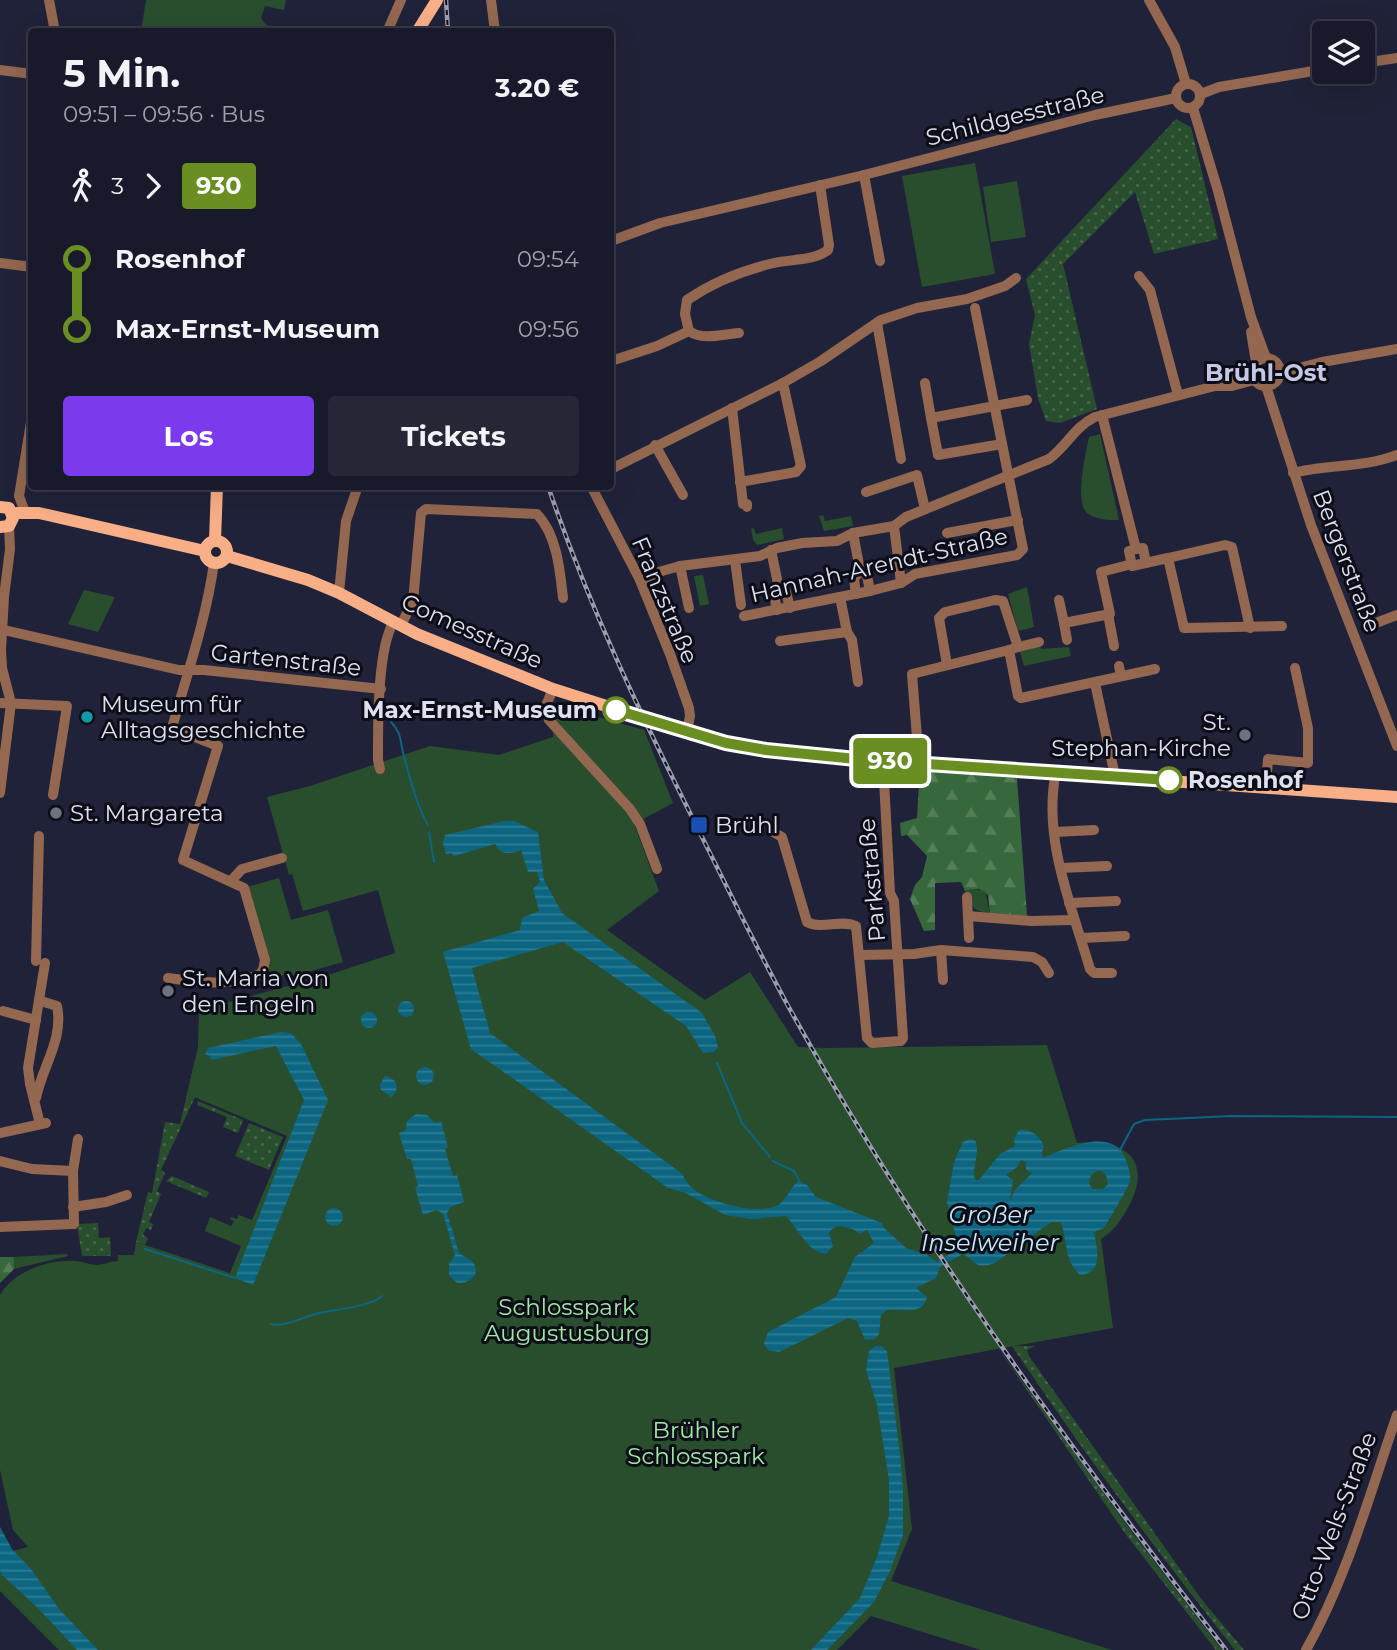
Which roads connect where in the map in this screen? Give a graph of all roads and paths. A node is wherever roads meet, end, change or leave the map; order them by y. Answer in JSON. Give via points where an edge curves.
{"nodes":[{"id":1,"x":49,"y":0,"type":"edge"},
{"id":2,"x":401,"y":0,"type":"edge"},
{"id":3,"x":437,"y":0,"type":"edge"},
{"id":4,"x":491,"y":0,"type":"edge"},
{"id":5,"x":1149,"y":0,"type":"edge"},
{"id":6,"x":54,"y":28,"type":"edge"},
{"id":7,"x":389,"y":28,"type":"edge"},
{"id":8,"x":420,"y":28,"type":"edge"},
{"id":9,"x":494,"y":28,"type":"edge"},
{"id":10,"x":1397,"y":58,"type":"edge"},
{"id":11,"x":1375,"y":61,"type":"edge"},
{"id":12,"x":0,"y":70,"type":"edge"},
{"id":13,"x":1312,"y":71,"type":"edge"},
{"id":14,"x":28,"y":74,"type":"edge"},
{"id":15,"x":1186,"y":84,"type":"junction"},
{"id":16,"x":1201,"y":94,"type":"junction"},
{"id":17,"x":1176,"y":98,"type":"junction"},
{"id":18,"x":1193,"y":108,"type":"junction"},
{"id":19,"x":864,"y":175,"type":"junction"},
{"id":20,"x":820,"y":185,"type":"junction"},
{"id":21,"x":614,"y":240,"type":"edge"},
{"id":22,"x":880,"y":261,"type":"dead end"},
{"id":23,"x":0,"y":263,"type":"edge"},
{"id":24,"x":28,"y":268,"type":"edge"},
{"id":25,"x":1139,"y":276,"type":"dead end"},
{"id":26,"x":1016,"y":278,"type":"dead end"},
{"id":27,"x":975,"y":308,"type":"dead end"},
{"id":28,"x":877,"y":323,"type":"junction"},
{"id":29,"x":689,"y":331,"type":"junction"},
{"id":30,"x":739,"y":333,"type":"dead end"},
{"id":31,"x":1397,"y":349,"type":"edge"},
{"id":32,"x":614,"y":360,"type":"edge"},
{"id":33,"x":1261,"y":360,"type":"junction"},
{"id":34,"x":1253,"y":377,"type":"junction"},
{"id":35,"x":1274,"y":377,"type":"junction"},
{"id":36,"x":783,"y":383,"type":"junction"},
{"id":37,"x":925,"y":383,"type":"dead end"},
{"id":38,"x":1178,"y":395,"type":"junction"},
{"id":39,"x":1027,"y":400,"type":"dead end"},
{"id":40,"x":995,"y":406,"type":"junction"},
{"id":41,"x":732,"y":408,"type":"junction"},
{"id":42,"x":1102,"y":415,"type":"junction"},
{"id":43,"x":931,"y":418,"type":"junction"},
{"id":44,"x":28,"y":441,"type":"edge"},
{"id":45,"x":1002,"y":444,"type":"junction"},
{"id":46,"x":655,"y":445,"type":"junction"},
{"id":47,"x":1397,"y":455,"type":"edge"},
{"id":48,"x":901,"y":459,"type":"dead end"},
{"id":49,"x":614,"y":467,"type":"edge"},
{"id":50,"x":1293,"y":473,"type":"junction"},
{"id":51,"x":1009,"y":475,"type":"junction"},
{"id":52,"x":740,"y":482,"type":"junction"},
{"id":53,"x":216,"y":490,"type":"edge"},
{"id":54,"x":357,"y":490,"type":"edge"},
{"id":55,"x":594,"y":490,"type":"edge"},
{"id":56,"x":866,"y":492,"type":"dead end"},
{"id":57,"x":683,"y":495,"type":"dead end"},
{"id":58,"x":0,"y":507,"type":"edge"},
{"id":59,"x":747,"y":507,"type":"dead end"},
{"id":60,"x":925,"y":509,"type":"junction"},
{"id":61,"x":12,"y":519,"type":"edge"},
{"id":62,"x":1018,"y":520,"type":"junction"},
{"id":63,"x":894,"y":526,"type":"junction"},
{"id":64,"x":853,"y":533,"type":"junction"},
{"id":65,"x":947,"y":533,"type":"dead end"},
{"id":66,"x":215,"y":541,"type":"junction"},
{"id":67,"x":1136,"y":549,"type":"junction"},
{"id":68,"x":771,"y":550,"type":"junction"},
{"id":69,"x":205,"y":551,"type":"junction"},
{"id":70,"x":227,"y":556,"type":"junction"},
{"id":71,"x":1168,"y":558,"type":"junction"},
{"id":72,"x":735,"y":560,"type":"junction"},
{"id":73,"x":214,"y":563,"type":"junction"},
{"id":74,"x":1146,"y":563,"type":"junction"},
{"id":75,"x":1132,"y":564,"type":"junction"},
{"id":76,"x":680,"y":566,"type":"junction"},
{"id":77,"x":860,"y":569,"type":"junction"},
{"id":78,"x":640,"y":580,"type":"junction"},
{"id":79,"x":901,"y":583,"type":"junction"},
{"id":80,"x":778,"y":584,"type":"junction"},
{"id":81,"x":870,"y":591,"type":"junction"},
{"id":82,"x":339,"y":593,"type":"junction"},
{"id":83,"x":856,"y":594,"type":"junction"},
{"id":84,"x":840,"y":597,"type":"junction"},
{"id":85,"x":563,"y":598,"type":"dead end"},
{"id":86,"x":1059,"y":600,"type":"dead end"},
{"id":87,"x":741,"y":605,"type":"dead end"},
{"id":88,"x":790,"y":607,"type":"junction"},
{"id":89,"x":689,"y":608,"type":"dead end"},
{"id":90,"x":777,"y":610,"type":"junction"},
{"id":91,"x":1108,"y":614,"type":"junction"},
{"id":92,"x":1397,"y":615,"type":"edge"},
{"id":93,"x":744,"y":616,"type":"dead end"},
{"id":94,"x":398,"y":623,"type":"junction"},
{"id":95,"x":1063,"y":623,"type":"junction"},
{"id":96,"x":1376,"y":623,"type":"dead end"},
{"id":97,"x":1282,"y":626,"type":"dead end"},
{"id":98,"x":1250,"y":628,"type":"junction"},
{"id":99,"x":1,"y":629,"type":"edge"},
{"id":100,"x":847,"y":632,"type":"junction"},
{"id":101,"x":1067,"y":639,"type":"dead end"},
{"id":102,"x":780,"y":641,"type":"dead end"},
{"id":103,"x":1039,"y":642,"type":"dead end"},
{"id":104,"x":1114,"y":646,"type":"dead end"},
{"id":105,"x":1013,"y":649,"type":"junction"},
{"id":106,"x":947,"y":665,"type":"junction"},
{"id":107,"x":1156,"y":668,"type":"dead end"},
{"id":108,"x":1295,"y":668,"type":"dead end"},
{"id":109,"x":188,"y":670,"type":"junction"},
{"id":110,"x":858,"y":682,"type":"dead end"},
{"id":111,"x":1095,"y":682,"type":"junction"},
{"id":112,"x":381,"y":689,"type":"junction"},
{"id":113,"x":553,"y":689,"type":"junction"},
{"id":114,"x":5,"y":703,"type":"edge"},
{"id":115,"x":687,"y":732,"type":"junction"},
{"id":116,"x":1397,"y":746,"type":"edge"},
{"id":117,"x":883,"y":761,"type":"junction"},
{"id":118,"x":919,"y":763,"type":"junction"},
{"id":119,"x":380,"y":769,"type":"dead end"},
{"id":120,"x":1056,"y":772,"type":"junction"},
{"id":121,"x":1115,"y":776,"type":"junction"},
{"id":122,"x":1266,"y":788,"type":"junction"},
{"id":123,"x":0,"y":793,"type":"edge"},
{"id":124,"x":53,"y":795,"type":"dead end"},
{"id":125,"x":1397,"y":797,"type":"edge"},
{"id":126,"x":1094,"y":830,"type":"dead end"},
{"id":127,"x":773,"y":832,"type":"dead end"},
{"id":128,"x":1055,"y":832,"type":"junction"},
{"id":129,"x":39,"y":836,"type":"dead end"},
{"id":130,"x":282,"y":858,"type":"dead end"},
{"id":131,"x":1107,"y":866,"type":"dead end"},
{"id":132,"x":1061,"y":868,"type":"junction"},
{"id":133,"x":657,"y":869,"type":"dead end"},
{"id":134,"x":231,"y":881,"type":"junction"},
{"id":135,"x":967,"y":897,"type":"dead end"},
{"id":136,"x":1115,"y":901,"type":"dead end"},
{"id":137,"x":1069,"y":903,"type":"junction"},
{"id":138,"x":968,"y":916,"type":"junction"},
{"id":139,"x":1073,"y":920,"type":"junction"},
{"id":140,"x":1125,"y":936,"type":"dead end"},
{"id":141,"x":969,"y":938,"type":"dead end"},
{"id":142,"x":1081,"y":938,"type":"junction"},
{"id":143,"x":940,"y":950,"type":"junction"},
{"id":144,"x":898,"y":953,"type":"junction"},
{"id":145,"x":859,"y":955,"type":"junction"},
{"id":146,"x":1049,"y":973,"type":"dead end"},
{"id":147,"x":1112,"y":973,"type":"dead end"},
{"id":148,"x":168,"y":978,"type":"dead end"},
{"id":149,"x":943,"y":980,"type":"dead end"},
{"id":150,"x":41,"y":1001,"type":"junction"},
{"id":151,"x":3,"y":1012,"type":"dead end"},
{"id":152,"x":36,"y":1020,"type":"junction"},
{"id":153,"x":35,"y":1102,"type":"junction"},
{"id":154,"x":0,"y":1133,"type":"edge"},
{"id":155,"x":78,"y":1139,"type":"dead end"},
{"id":156,"x":0,"y":1161,"type":"edge"},
{"id":157,"x":73,"y":1171,"type":"junction"},
{"id":158,"x":127,"y":1195,"type":"dead end"},
{"id":159,"x":73,"y":1207,"type":"junction"},
{"id":160,"x":0,"y":1227,"type":"edge"},
{"id":161,"x":1397,"y":1415,"type":"edge"},
{"id":162,"x":1306,"y":1650,"type":"edge"}],
"edges":[{"from":1,"to":6,"type":"street"},
{"from":2,"to":7,"type":"street"},
{"from":3,"to":8,"type":"main road"},
{"from":4,"to":9,"type":"street"},
{"from":5,"to":15,"type":"street","via":[[1175,47]]},
{"from":10,"to":11,"type":"street"},
{"from":12,"to":14,"type":"street"},
{"from":13,"to":16,"type":"street"},
{"from":15,"to":16,"type":"street","via":[[1196,86]]},
{"from":15,"to":17,"type":"street","via":[[1177,90]]},
{"from":16,"to":18,"type":"street"},
{"from":17,"to":18,"type":"street","via":[[1181,106]]},
{"from":17,"to":19,"type":"street","name":"Schildgesstraße"},
{"from":18,"to":33,"type":"street"},
{"from":19,"to":20,"type":"street","name":"Schildgesstraße"},
{"from":19,"to":22,"type":"street"},
{"from":20,"to":21,"type":"street","name":"Schildgesstraße","via":[[660,223]]},
{"from":20,"to":29,"type":"street","via":[[828,250],[742,273],[687,300]]},
{"from":23,"to":24,"type":"street"},
{"from":25,"to":38,"type":"street","via":[[1150,290]]},
{"from":26,"to":28,"type":"street","via":[[967,299],[917,308]]},
{"from":27,"to":40,"type":"street"},
{"from":28,"to":36,"type":"street"},
{"from":28,"to":48,"type":"street"},
{"from":29,"to":30,"type":"street","via":[[703,337]]},
{"from":29,"to":32,"type":"street"},
{"from":31,"to":35,"type":"street","via":[[1322,362]]},
{"from":33,"to":34,"type":"street"},
{"from":33,"to":35,"type":"street"},
{"from":34,"to":35,"type":"street"},
{"from":34,"to":38,"type":"street"},
{"from":35,"to":50,"type":"street","name":"Bergerstraße","via":[[1280,428]]},
{"from":36,"to":41,"type":"street"},
{"from":36,"to":52,"type":"street","via":[[800,469]]},
{"from":37,"to":43,"type":"street"},
{"from":38,"to":42,"type":"street"},
{"from":39,"to":40,"type":"street"},
{"from":40,"to":43,"type":"street"},
{"from":40,"to":45,"type":"street"},
{"from":41,"to":46,"type":"street"},
{"from":41,"to":52,"type":"street"},
{"from":42,"to":51,"type":"street","via":[[1080,425],[1049,459]]},
{"from":42,"to":67,"type":"street"},
{"from":43,"to":45,"type":"street","via":[[938,455]]},
{"from":44,"to":61,"type":"street"},
{"from":45,"to":51,"type":"street"},
{"from":46,"to":49,"type":"street"},
{"from":46,"to":57,"type":"street"},
{"from":47,"to":50,"type":"street","via":[[1372,463]]},
{"from":50,"to":116,"type":"street","name":"Bergerstraße"},
{"from":51,"to":60,"type":"street"},
{"from":51,"to":62,"type":"street"},
{"from":52,"to":59,"type":"street"},
{"from":53,"to":66,"type":"main road"},
{"from":54,"to":82,"type":"street","via":[[346,522]]},
{"from":55,"to":78,"type":"street","name":"Franzstraße"},
{"from":56,"to":60,"type":"street","via":[[917,475]]},
{"from":58,"to":61,"type":"main road","via":[[9,508]]},
{"from":60,"to":63,"type":"street"},
{"from":61,"to":69,"type":"main road","via":[[63,518]]},
{"from":61,"to":99,"type":"street"},
{"from":62,"to":65,"type":"street"},
{"from":62,"to":79,"type":"street","name":"Hannah-Arendt-Straße","via":[[1023,550],[1017,555],[915,575]]},
{"from":63,"to":64,"type":"street"},
{"from":63,"to":79,"type":"street"},
{"from":64,"to":68,"type":"street","via":[[837,541]]},
{"from":64,"to":77,"type":"street"},
{"from":66,"to":69,"type":"main road"},
{"from":66,"to":70,"type":"main road","via":[[225,545]]},
{"from":67,"to":74,"type":"street","via":[[1143,548]]},
{"from":67,"to":75,"type":"street","via":[[1129,551]]},
{"from":68,"to":72,"type":"street"},
{"from":68,"to":80,"type":"street"},
{"from":69,"to":73,"type":"main road"},
{"from":70,"to":73,"type":"main road"},
{"from":70,"to":82,"type":"main road","name":"Comesstraße"},
{"from":71,"to":74,"type":"street"},
{"from":71,"to":98,"type":"street","via":[[1184,628]]},
{"from":71,"to":98,"type":"street","via":[[1232,547]]},
{"from":72,"to":76,"type":"street"},
{"from":72,"to":87,"type":"street"},
{"from":73,"to":109,"type":"street"},
{"from":74,"to":75,"type":"street"},
{"from":75,"to":91,"type":"street","via":[[1101,572]]},
{"from":76,"to":78,"type":"street"},
{"from":76,"to":89,"type":"street"},
{"from":77,"to":81,"type":"street"},
{"from":77,"to":83,"type":"street","via":[[854,579]]},
{"from":78,"to":115,"type":"street","name":"Franzstraße","via":[[689,709]]},
{"from":79,"to":81,"type":"street","name":"Hannah-Arendt-Straße"},
{"from":80,"to":88,"type":"street"},
{"from":80,"to":90,"type":"street","via":[[774,594]]},
{"from":81,"to":83,"type":"street","name":"Hannah-Arendt-Straße"},
{"from":82,"to":94,"type":"main road","name":"Comesstraße"},
{"from":83,"to":84,"type":"street","name":"Hannah-Arendt-Straße"},
{"from":84,"to":88,"type":"street","name":"Hannah-Arendt-Straße"},
{"from":84,"to":100,"type":"street"},
{"from":85,"to":94,"type":"street","via":[[557,559],[548,530],[537,514],[426,509],[421,513],[413,601]]},
{"from":86,"to":95,"type":"street"},
{"from":88,"to":90,"type":"street","name":"Hannah-Arendt-Straße"},
{"from":90,"to":93,"type":"street","name":"Hannah-Arendt-Straße"},
{"from":91,"to":95,"type":"street"},
{"from":91,"to":104,"type":"street"},
{"from":92,"to":96,"type":"street"},
{"from":94,"to":112,"type":"street","via":[[388,631]]},
{"from":94,"to":113,"type":"main road","name":"Comesstraße","via":[[435,643]]},
{"from":95,"to":101,"type":"street"},
{"from":97,"to":98,"type":"street"},
{"from":99,"to":109,"type":"street","name":"Gartenstraße"},
{"from":99,"to":114,"type":"street"},
{"from":100,"to":102,"type":"street"},
{"from":100,"to":110,"type":"street"},
{"from":103,"to":105,"type":"street"},
{"from":105,"to":106,"type":"street"},
{"from":105,"to":106,"type":"street","via":[[1003,601],[944,612],[939,618]]},
{"from":105,"to":111,"type":"street","via":[[1020,698]]},
{"from":106,"to":118,"type":"street","via":[[912,674]]},
{"from":107,"to":111,"type":"street","via":[[1120,671]]},
{"from":108,"to":122,"type":"street","via":[[1308,728],[1308,763],[1268,759]]},
{"from":109,"to":112,"type":"street","name":"Gartenstraße"},
{"from":109,"to":134,"type":"street","via":[[172,728],[218,746],[183,860]]},
{"from":111,"to":121,"type":"street"},
{"from":112,"to":119,"type":"street"},
{"from":113,"to":115,"type":"main road","name":"Comesstraße"},
{"from":113,"to":133,"type":"street","via":[[547,702],[549,720],[630,809]]},
{"from":114,"to":123,"type":"street"},
{"from":114,"to":124,"type":"street","via":[[67,706]]},
{"from":115,"to":117,"type":"main road","name":"Comesstraße","via":[[753,748]]},
{"from":117,"to":118,"type":"main road","name":"Comesstraße"},
{"from":117,"to":144,"type":"street","name":"Parkstraße"},
{"from":118,"to":120,"type":"main road","name":"Comesstraße"},
{"from":120,"to":121,"type":"main road","name":"Comesstraße"},
{"from":120,"to":128,"type":"street"},
{"from":121,"to":122,"type":"main road","name":"Comesstraße"},
{"from":122,"to":125,"type":"main road","name":"Comesstraße"},
{"from":126,"to":128,"type":"street"},
{"from":127,"to":145,"type":"street","via":[[782,837],[807,922],[817,926],[853,924]]},
{"from":128,"to":132,"type":"street"},
{"from":129,"to":150,"type":"street"},
{"from":130,"to":134,"type":"street","via":[[242,869]]},
{"from":131,"to":132,"type":"street"},
{"from":132,"to":137,"type":"street"},
{"from":134,"to":148,"type":"street","via":[[248,895],[263,952],[263,971],[252,978],[228,981]]},
{"from":135,"to":138,"type":"street"},
{"from":136,"to":137,"type":"street"},
{"from":137,"to":139,"type":"street"},
{"from":138,"to":139,"type":"street","via":[[1031,922]]},
{"from":138,"to":141,"type":"street"},
{"from":139,"to":142,"type":"street"},
{"from":140,"to":142,"type":"street"},
{"from":142,"to":147,"type":"street","via":[[1090,969]]},
{"from":143,"to":144,"type":"street","name":"Parkstraße"},
{"from":143,"to":146,"type":"street","name":"Parkstraße","via":[[1033,957]]},
{"from":143,"to":149,"type":"street"},
{"from":144,"to":145,"type":"street","name":"Parkstraße"},
{"from":144,"to":145,"type":"street","name":"Parkstraße","via":[[903,1038],[884,1043],[867,1038]]},
{"from":150,"to":152,"type":"street"},
{"from":150,"to":153,"type":"street","via":[[57,1006],[59,1022]]},
{"from":151,"to":152,"type":"street"},
{"from":152,"to":153,"type":"street","via":[[29,1068]]},
{"from":153,"to":154,"type":"street","via":[[43,1124]]},
{"from":155,"to":157,"type":"street"},
{"from":156,"to":157,"type":"street","via":[[32,1169]]},
{"from":157,"to":159,"type":"street"},
{"from":158,"to":159,"type":"street"},
{"from":159,"to":160,"type":"street","via":[[74,1224]]},
{"from":161,"to":162,"type":"street","name":"Otto-Wels-Straße","via":[[1344,1564]]}]}
